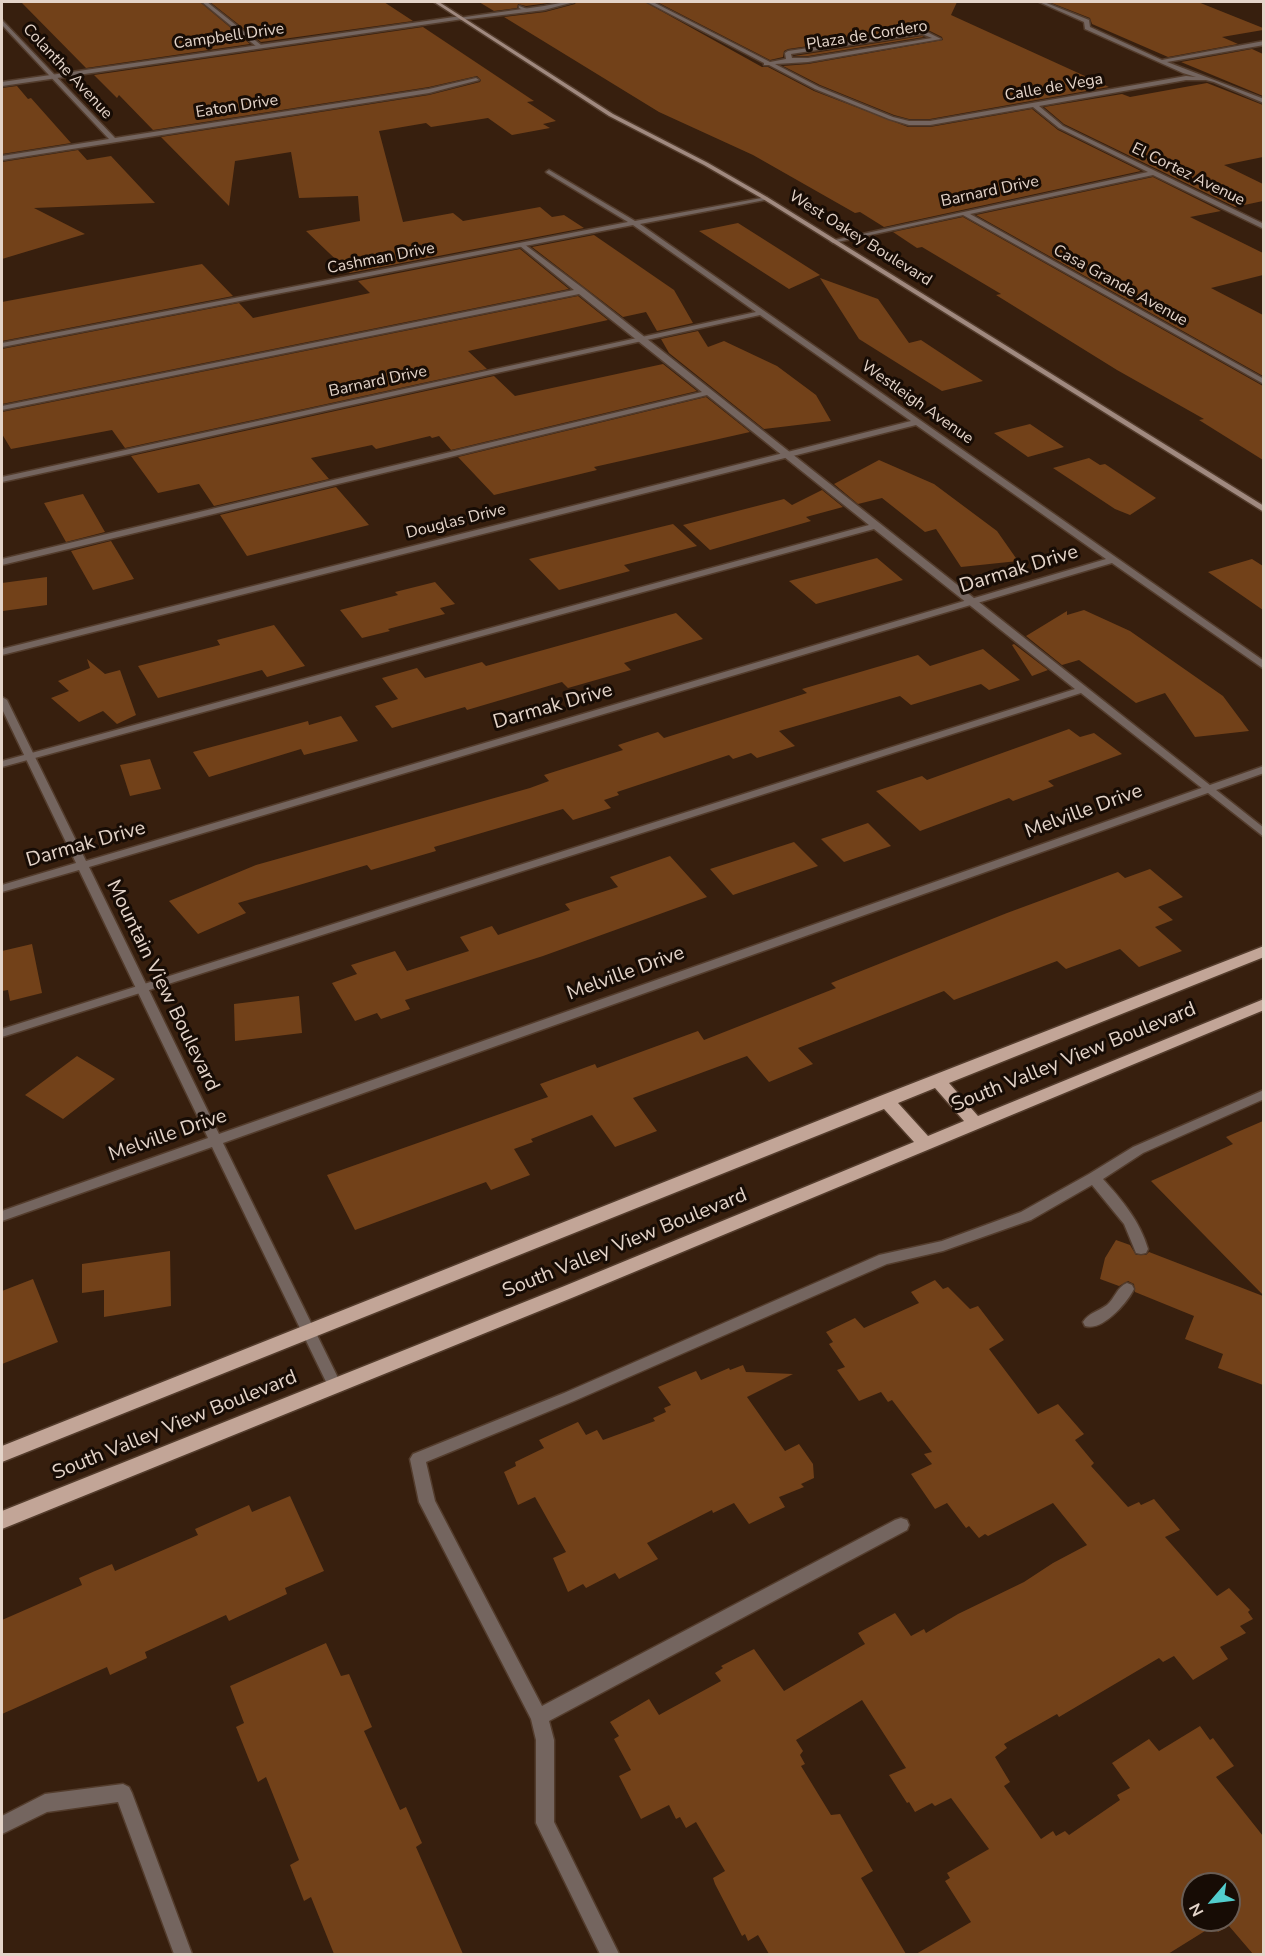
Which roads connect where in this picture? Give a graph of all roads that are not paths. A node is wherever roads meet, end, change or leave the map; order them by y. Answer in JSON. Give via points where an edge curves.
{"nodes":[{"id":1,"x":204,"y":2,"type":"edge"},
{"id":2,"x":435,"y":2,"type":"edge"},
{"id":3,"x":557,"y":2,"type":"edge"},
{"id":4,"x":571,"y":2,"type":"edge"},
{"id":5,"x":650,"y":2,"type":"edge"},
{"id":6,"x":1041,"y":2,"type":"edge"},
{"id":7,"x":524,"y":8,"type":"junction"},
{"id":8,"x":461,"y":18,"type":"junction"},
{"id":9,"x":2,"y":21,"type":"edge"},
{"id":10,"x":1263,"y":43,"type":"edge"},
{"id":11,"x":259,"y":46,"type":"junction"},
{"id":12,"x":789,"y":60,"type":"junction"},
{"id":13,"x":1164,"y":61,"type":"junction"},
{"id":14,"x":766,"y":64,"type":"junction"},
{"id":15,"x":52,"y":76,"type":"junction"},
{"id":16,"x":1204,"y":79,"type":"junction"},
{"id":17,"x":476,"y":80,"type":"dead end"},
{"id":18,"x":2,"y":84,"type":"edge"},
{"id":19,"x":1263,"y":101,"type":"edge"},
{"id":20,"x":1035,"y":105,"type":"junction"},
{"id":21,"x":113,"y":140,"type":"junction"},
{"id":22,"x":2,"y":158,"type":"edge"},
{"id":23,"x":549,"y":172,"type":"dead end"},
{"id":24,"x":1153,"y":173,"type":"junction"},
{"id":25,"x":765,"y":198,"type":"junction"},
{"id":26,"x":964,"y":213,"type":"junction"},
{"id":27,"x":634,"y":223,"type":"junction"},
{"id":28,"x":1263,"y":227,"type":"edge"},
{"id":29,"x":833,"y":241,"type":"junction"},
{"id":30,"x":522,"y":245,"type":"junction"},
{"id":31,"x":581,"y":291,"type":"junction"},
{"id":32,"x":761,"y":313,"type":"junction"},
{"id":33,"x":642,"y":339,"type":"junction"},
{"id":34,"x":2,"y":345,"type":"edge"},
{"id":35,"x":1263,"y":382,"type":"edge"},
{"id":36,"x":707,"y":393,"type":"junction"},
{"id":37,"x":2,"y":408,"type":"edge"},
{"id":38,"x":918,"y":422,"type":"junction"},
{"id":39,"x":785,"y":454,"type":"junction"},
{"id":40,"x":2,"y":480,"type":"edge"},
{"id":41,"x":1263,"y":510,"type":"edge"},
{"id":42,"x":875,"y":526,"type":"junction"},
{"id":43,"x":1114,"y":560,"type":"junction"},
{"id":44,"x":2,"y":562,"type":"edge"},
{"id":45,"x":970,"y":603,"type":"junction"},
{"id":46,"x":2,"y":652,"type":"edge"},
{"id":47,"x":1263,"y":666,"type":"edge"},
{"id":48,"x":1081,"y":690,"type":"junction"},
{"id":49,"x":2,"y":700,"type":"edge"},
{"id":50,"x":29,"y":756,"type":"junction"},
{"id":51,"x":2,"y":764,"type":"edge"},
{"id":52,"x":1263,"y":769,"type":"edge"},
{"id":53,"x":1207,"y":789,"type":"junction"},
{"id":54,"x":1263,"y":834,"type":"edge"},
{"id":55,"x":81,"y":866,"type":"junction"},
{"id":56,"x":2,"y":889,"type":"edge"},
{"id":57,"x":1263,"y":951,"type":"edge"},
{"id":58,"x":141,"y":988,"type":"junction"},
{"id":59,"x":1263,"y":1004,"type":"edge"},
{"id":60,"x":2,"y":1033,"type":"edge"},
{"id":61,"x":937,"y":1080,"type":"junction"},
{"id":62,"x":1263,"y":1094,"type":"edge"},
{"id":63,"x":886,"y":1100,"type":"junction"},
{"id":64,"x":975,"y":1123,"type":"junction"},
{"id":65,"x":215,"y":1140,"type":"junction"},
{"id":66,"x":926,"y":1144,"type":"junction"},
{"id":67,"x":1094,"y":1178,"type":"junction"},
{"id":68,"x":2,"y":1216,"type":"edge"},
{"id":69,"x":1142,"y":1249,"type":"dead end"},
{"id":70,"x":1127,"y":1289,"type":"dead end"},
{"id":71,"x":1090,"y":1322,"type":"dead end"},
{"id":72,"x":307,"y":1331,"type":"junction"},
{"id":73,"x":335,"y":1386,"type":"junction"},
{"id":74,"x":2,"y":1454,"type":"edge"},
{"id":75,"x":2,"y":1520,"type":"edge"},
{"id":76,"x":901,"y":1525,"type":"dead end"},
{"id":77,"x":539,"y":1718,"type":"junction"},
{"id":78,"x":2,"y":1825,"type":"edge"},
{"id":79,"x":183,"y":1954,"type":"edge"},
{"id":80,"x":610,"y":1954,"type":"edge"}],
"edges":[{"from":1,"to":11,"type":"street"},
{"from":2,"to":8,"type":"main road","name":"West Oakey Boulevard"},
{"from":3,"to":7,"type":"street"},
{"from":4,"to":7,"type":"street"},
{"from":5,"to":14,"type":"street"},
{"from":6,"to":13,"type":"street","via":[[1087,21],[1087,28]]},
{"from":7,"to":8,"type":"street","name":"Campbell Drive"},
{"from":8,"to":11,"type":"street","name":"Campbell Drive"},
{"from":8,"to":25,"type":"main road","name":"West Oakey Boulevard","via":[[611,115]]},
{"from":9,"to":15,"type":"street","name":"Colanthe Avenue"},
{"from":10,"to":13,"type":"street"},
{"from":11,"to":15,"type":"street","name":"Campbell Drive"},
{"from":12,"to":12,"type":"street","name":"Plaza de Cordero","via":[[808,60],[938,39],[923,32],[905,34],[788,53]]},
{"from":12,"to":14,"type":"street","name":"Plaza de Cordero"},
{"from":13,"to":16,"type":"street"},
{"from":14,"to":20,"type":"street","name":"Calle de Vega","via":[[909,123]]},
{"from":15,"to":18,"type":"street","name":"Campbell Drive"},
{"from":15,"to":21,"type":"street","name":"Colanthe Avenue"},
{"from":16,"to":19,"type":"street"},
{"from":16,"to":20,"type":"street","name":"Calle de Vega","via":[[1186,78]]},
{"from":17,"to":21,"type":"street","name":"Eaton Drive","via":[[417,93]]},
{"from":20,"to":24,"type":"street","name":"El Cortez Avenue","via":[[1061,128]]},
{"from":21,"to":22,"type":"street","name":"Eaton Drive"},
{"from":23,"to":27,"type":"street","name":"Westleigh Avenue"},
{"from":24,"to":26,"type":"street","name":"Barnard Drive"},
{"from":24,"to":28,"type":"street","name":"El Cortez Avenue"},
{"from":25,"to":27,"type":"street","name":"Cashman Drive"},
{"from":25,"to":29,"type":"main road","name":"West Oakey Boulevard"},
{"from":26,"to":29,"type":"street","name":"Barnard Drive"},
{"from":26,"to":35,"type":"street","name":"Casa Grande Avenue"},
{"from":27,"to":30,"type":"street","name":"Cashman Drive"},
{"from":27,"to":32,"type":"street","name":"Westleigh Avenue"},
{"from":29,"to":41,"type":"main road","name":"West Oakey Boulevard"},
{"from":30,"to":31,"type":"street"},
{"from":30,"to":34,"type":"street","name":"Cashman Drive"},
{"from":31,"to":33,"type":"street"},
{"from":31,"to":37,"type":"street"},
{"from":32,"to":33,"type":"street","name":"Barnard Drive"},
{"from":32,"to":38,"type":"street","name":"Westleigh Avenue"},
{"from":33,"to":36,"type":"street"},
{"from":33,"to":40,"type":"street","name":"Barnard Drive"},
{"from":36,"to":39,"type":"street"},
{"from":36,"to":44,"type":"street"},
{"from":38,"to":39,"type":"street","name":"Douglas Drive"},
{"from":38,"to":43,"type":"street","name":"Westleigh Avenue"},
{"from":39,"to":42,"type":"street"},
{"from":39,"to":46,"type":"street","name":"Douglas Drive"},
{"from":42,"to":45,"type":"street"},
{"from":42,"to":50,"type":"street"},
{"from":43,"to":45,"type":"street","name":"Darmak Drive"},
{"from":43,"to":47,"type":"street","name":"Westleigh Avenue"},
{"from":45,"to":48,"type":"street"},
{"from":45,"to":55,"type":"street","name":"Darmak Drive"},
{"from":48,"to":53,"type":"street"},
{"from":48,"to":58,"type":"street"},
{"from":49,"to":50,"type":"street","name":"Mountain View Boulevard"},
{"from":50,"to":51,"type":"street"},
{"from":50,"to":55,"type":"street","name":"Mountain View Boulevard"},
{"from":52,"to":53,"type":"street","name":"Melville Drive"},
{"from":53,"to":54,"type":"street"},
{"from":53,"to":65,"type":"street","name":"Melville Drive"},
{"from":55,"to":56,"type":"street","name":"Darmak Drive"},
{"from":55,"to":58,"type":"street","name":"Mountain View Boulevard"},
{"from":57,"to":61,"type":"main road","name":"South Valley View Boulevard"},
{"from":58,"to":60,"type":"street"},
{"from":58,"to":65,"type":"street","name":"Mountain View Boulevard"},
{"from":59,"to":64,"type":"main road","name":"South Valley View Boulevard"},
{"from":61,"to":63,"type":"main road","name":"South Valley View Boulevard"},
{"from":61,"to":64,"type":"main road"},
{"from":62,"to":67,"type":"street","via":[[1138,1150]]},
{"from":63,"to":66,"type":"main road"},
{"from":63,"to":72,"type":"main road","name":"South Valley View Boulevard"},
{"from":64,"to":66,"type":"main road","name":"South Valley View Boulevard"},
{"from":65,"to":68,"type":"street","name":"Melville Drive"},
{"from":65,"to":72,"type":"street","name":"Mountain View Boulevard"},
{"from":66,"to":73,"type":"main road","name":"South Valley View Boulevard"},
{"from":67,"to":69,"type":"street","via":[[1127,1217]]},
{"from":67,"to":77,"type":"street","via":[[1026,1216],[943,1246],[884,1259],[418,1459],[427,1502]]},
{"from":70,"to":71,"type":"street","via":[[1113,1308]]},
{"from":72,"to":73,"type":"street","name":"Mountain View Boulevard"},
{"from":72,"to":74,"type":"main road","name":"South Valley View Boulevard"},
{"from":73,"to":75,"type":"main road","name":"South Valley View Boulevard"},
{"from":76,"to":77,"type":"street"},
{"from":77,"to":80,"type":"street","via":[[545,1740],[545,1823]]},
{"from":78,"to":79,"type":"street","via":[[45,1803],[123,1793]]}]}
